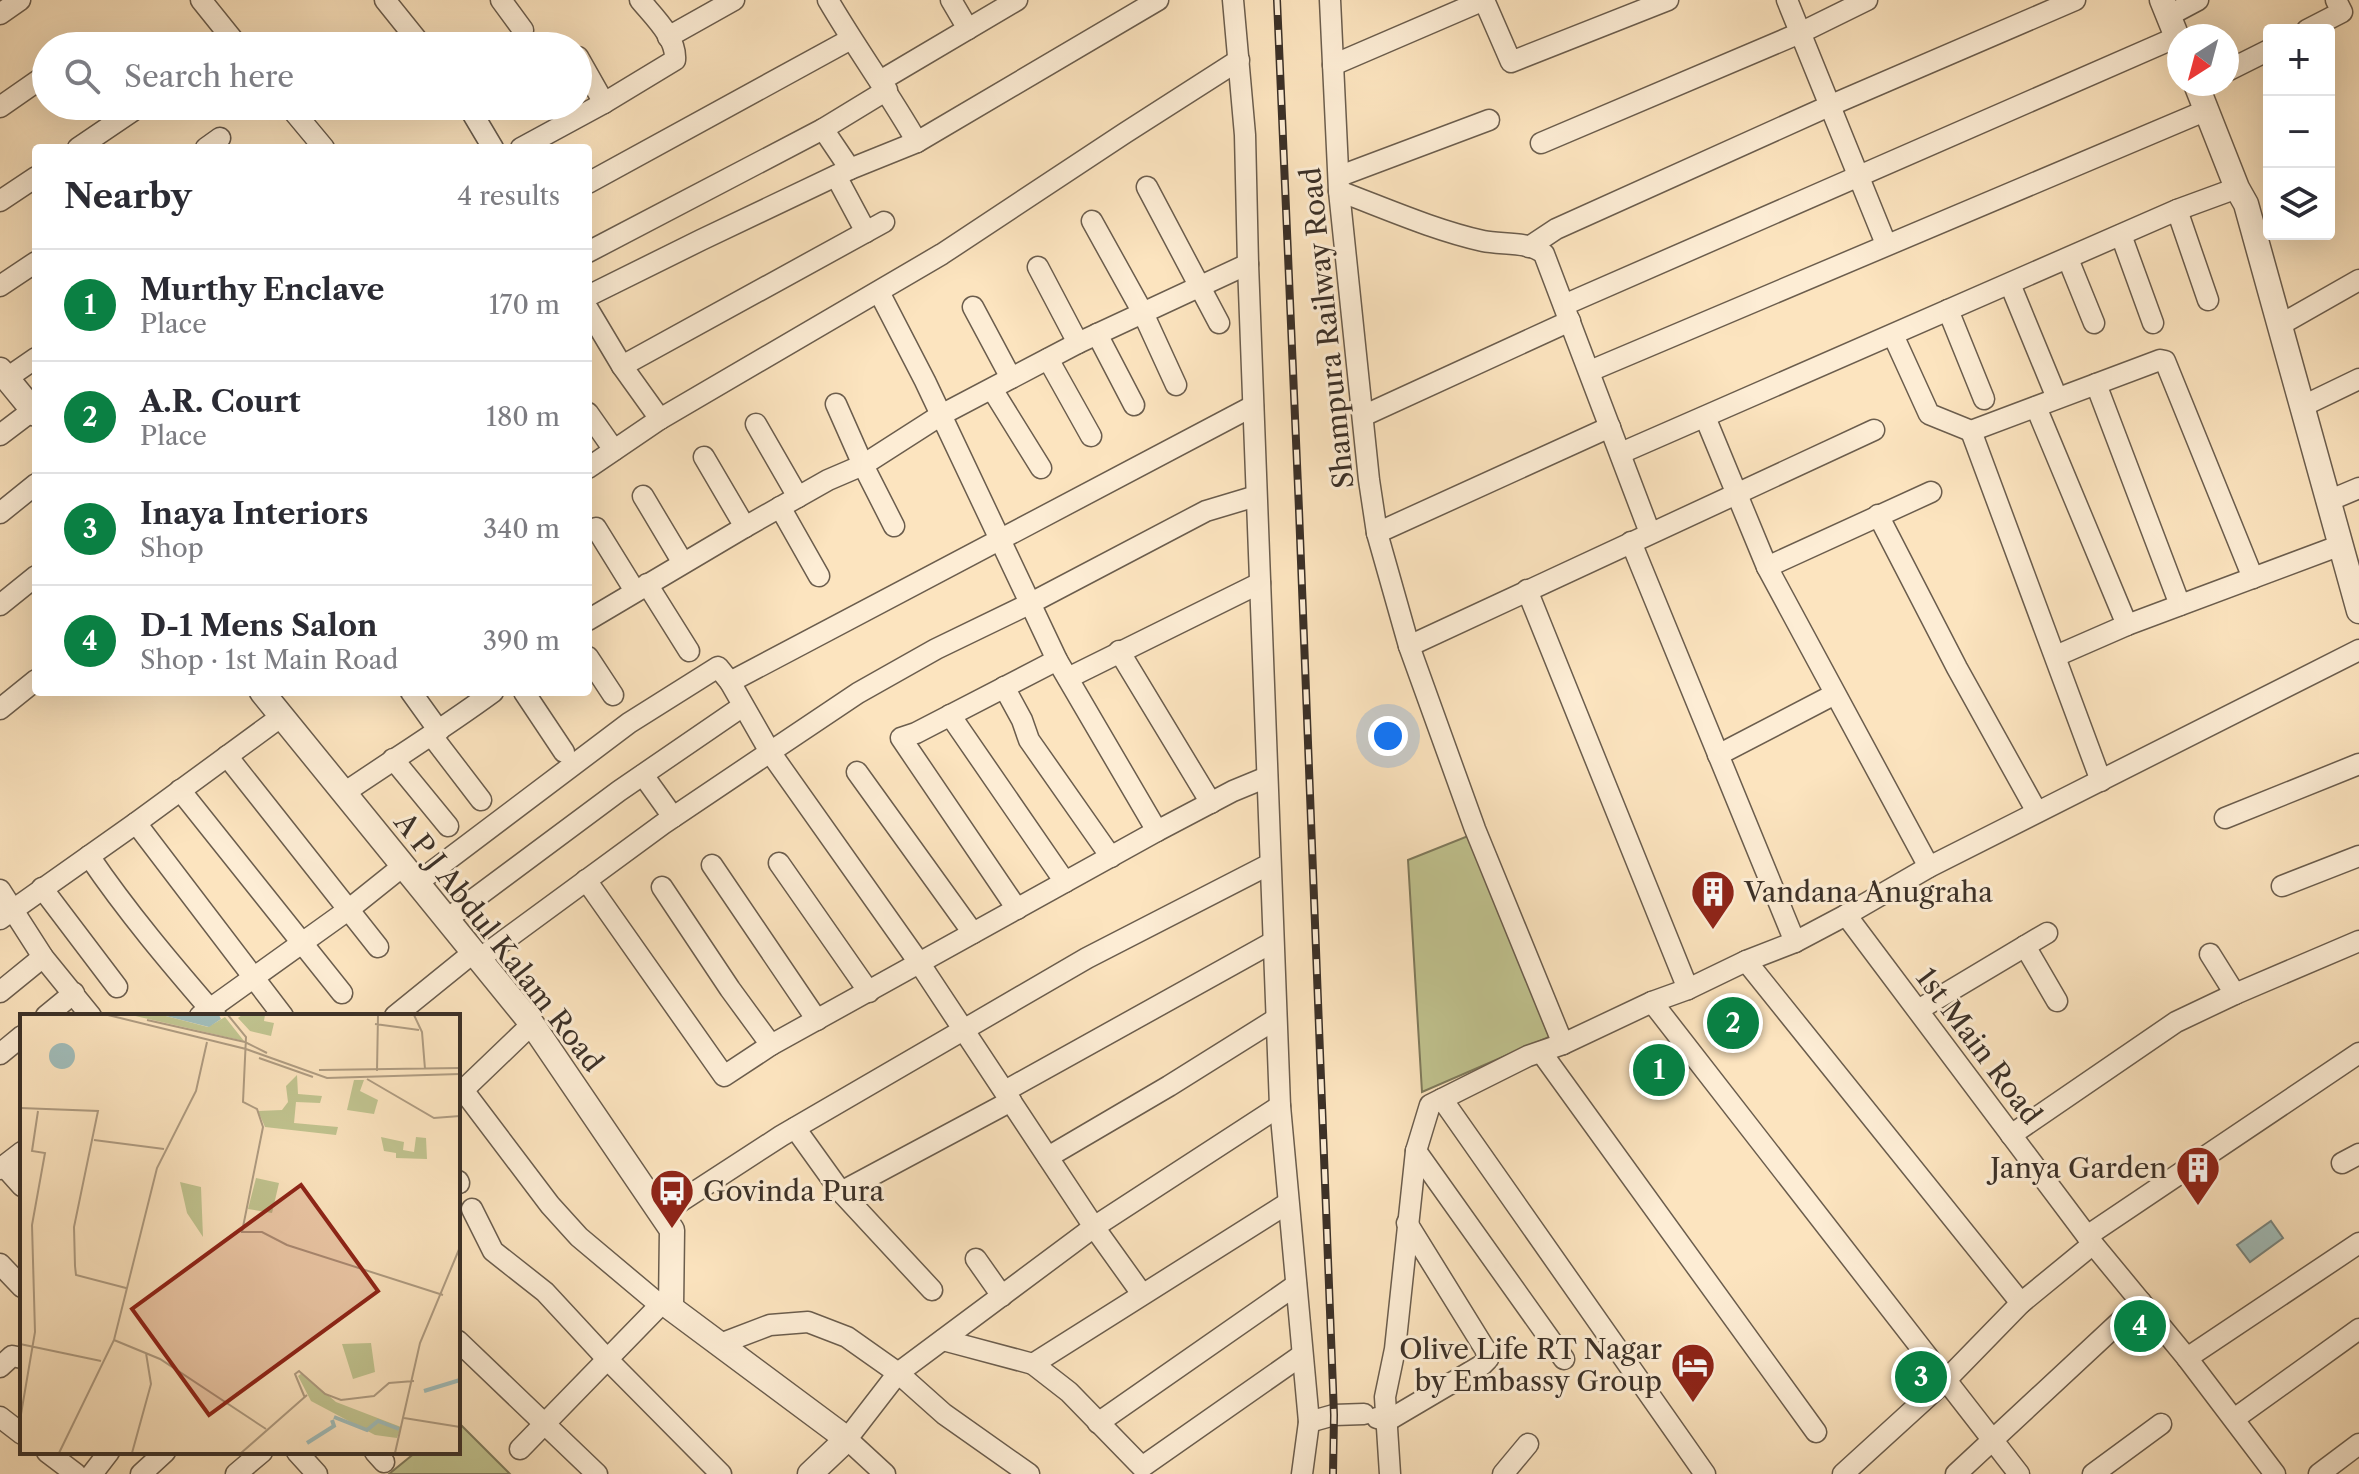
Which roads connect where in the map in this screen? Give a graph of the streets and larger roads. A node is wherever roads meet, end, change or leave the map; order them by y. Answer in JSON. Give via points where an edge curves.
{"nodes":[{"id":1,"x":20,"y":0,"type":"edge"},
{"id":2,"x":201,"y":0,"type":"edge"},
{"id":3,"x":385,"y":0,"type":"edge"},
{"id":4,"x":501,"y":0,"type":"edge"},
{"id":5,"x":640,"y":0,"type":"edge"},
{"id":6,"x":734,"y":0,"type":"edge"},
{"id":7,"x":828,"y":0,"type":"edge"},
{"id":8,"x":951,"y":0,"type":"edge"},
{"id":9,"x":1017,"y":0,"type":"edge"},
{"id":10,"x":1158,"y":0,"type":"edge"},
{"id":11,"x":1233,"y":0,"type":"edge"},
{"id":12,"x":1330,"y":0,"type":"edge"},
{"id":13,"x":1484,"y":0,"type":"edge"},
{"id":14,"x":1668,"y":0,"type":"edge"},
{"id":15,"x":1787,"y":0,"type":"edge"},
{"id":16,"x":1867,"y":0,"type":"edge"},
{"id":17,"x":2075,"y":0,"type":"edge"},
{"id":18,"x":2198,"y":0,"type":"edge"},
{"id":19,"x":2336,"y":0,"type":"edge"},
{"id":20,"x":0,"y":14,"type":"edge"},
{"id":21,"x":2171,"y":24,"type":"edge"},
{"id":22,"x":2319,"y":24,"type":"edge"},
{"id":23,"x":2167,"y":26,"type":"edge"},
{"id":24,"x":968,"y":29,"type":"junction"},
{"id":25,"x":523,"y":30,"type":"dead end"},
{"id":26,"x":227,"y":32,"type":"edge"},
{"id":27,"x":411,"y":32,"type":"edge"},
{"id":28,"x":1800,"y":33,"type":"junction"},
{"id":29,"x":668,"y":37,"type":"junction"},
{"id":30,"x":851,"y":39,"type":"junction"},
{"id":31,"x":2263,"y":53,"type":"edge"},
{"id":32,"x":1239,"y":60,"type":"junction"},
{"id":33,"x":1333,"y":65,"type":"junction"},
{"id":34,"x":2239,"y":65,"type":"edge"},
{"id":35,"x":592,"y":82,"type":"edge"},
{"id":36,"x":32,"y":85,"type":"edge"},
{"id":37,"x":884,"y":86,"type":"junction"},
{"id":38,"x":2202,"y":96,"type":"edge"},
{"id":39,"x":604,"y":103,"type":"junction"},
{"id":40,"x":1829,"y":106,"type":"junction"},
{"id":41,"x":0,"y":107,"type":"edge"},
{"id":42,"x":592,"y":110,"type":"edge"},
{"id":43,"x":2207,"y":110,"type":"junction"},
{"id":44,"x":119,"y":120,"type":"edge"},
{"id":45,"x":301,"y":120,"type":"edge"},
{"id":46,"x":476,"y":120,"type":"edge"},
{"id":47,"x":573,"y":120,"type":"edge"},
{"id":48,"x":1489,"y":120,"type":"dead end"},
{"id":49,"x":823,"y":129,"type":"junction"},
{"id":50,"x":917,"y":142,"type":"junction"},
{"id":51,"x":1541,"y":143,"type":"dead end"},
{"id":52,"x":84,"y":144,"type":"edge"},
{"id":53,"x":321,"y":144,"type":"edge"},
{"id":54,"x":491,"y":144,"type":"edge"},
{"id":55,"x":528,"y":144,"type":"edge"},
{"id":56,"x":843,"y":173,"type":"junction"},
{"id":57,"x":1858,"y":176,"type":"junction"},
{"id":58,"x":32,"y":180,"type":"edge"},
{"id":59,"x":592,"y":181,"type":"edge"},
{"id":60,"x":1340,"y":184,"type":"junction"},
{"id":61,"x":1147,"y":187,"type":"dead end"},
{"id":62,"x":2237,"y":188,"type":"junction"},
{"id":63,"x":0,"y":201,"type":"edge"},
{"id":64,"x":2177,"y":210,"type":"junction"},
{"id":65,"x":1092,"y":221,"type":"dead end"},
{"id":66,"x":2121,"y":235,"type":"junction"},
{"id":67,"x":1886,"y":244,"type":"junction"},
{"id":68,"x":1529,"y":247,"type":"junction"},
{"id":69,"x":592,"y":250,"type":"edge"},
{"id":70,"x":2068,"y":259,"type":"junction"},
{"id":71,"x":1248,"y":264,"type":"junction"},
{"id":72,"x":32,"y":265,"type":"edge"},
{"id":73,"x":1038,"y":267,"type":"dead end"},
{"id":74,"x":2359,"y":280,"type":"edge"},
{"id":75,"x":2010,"y":284,"type":"junction"},
{"id":76,"x":0,"y":286,"type":"edge"},
{"id":77,"x":1199,"y":287,"type":"junction"},
{"id":78,"x":879,"y":292,"type":"junction"},
{"id":79,"x":592,"y":294,"type":"edge"},
{"id":80,"x":2208,"y":300,"type":"dead end"},
{"id":81,"x":973,"y":307,"type":"dead end"},
{"id":82,"x":1948,"y":310,"type":"junction"},
{"id":83,"x":1143,"y":313,"type":"junction"},
{"id":84,"x":1567,"y":313,"type":"junction"},
{"id":85,"x":592,"y":316,"type":"edge"},
{"id":86,"x":1219,"y":323,"type":"dead end"},
{"id":87,"x":2094,"y":323,"type":"dead end"},
{"id":88,"x":2153,"y":323,"type":"dead end"},
{"id":89,"x":2280,"y":325,"type":"junction"},
{"id":90,"x":1097,"y":334,"type":"junction"},
{"id":91,"x":1893,"y":335,"type":"junction"},
{"id":92,"x":1078,"y":343,"type":"junction"},
{"id":93,"x":1048,"y":359,"type":"junction"},
{"id":94,"x":32,"y":360,"type":"edge"},
{"id":95,"x":622,"y":366,"type":"junction"},
{"id":96,"x":1590,"y":371,"type":"junction"},
{"id":97,"x":4,"y":374,"type":"edge"},
{"id":98,"x":1011,"y":378,"type":"junction"},
{"id":99,"x":2359,"y":379,"type":"edge"},
{"id":100,"x":2096,"y":384,"type":"junction"},
{"id":101,"x":1176,"y":385,"type":"dead end"},
{"id":102,"x":992,"y":389,"type":"junction"},
{"id":103,"x":2057,"y":398,"type":"junction"},
{"id":104,"x":1984,"y":399,"type":"dead end"},
{"id":105,"x":836,"y":404,"type":"dead end"},
{"id":106,"x":1134,"y":405,"type":"dead end"},
{"id":107,"x":1253,"y":406,"type":"junction"},
{"id":108,"x":2303,"y":406,"type":"junction"},
{"id":109,"x":2036,"y":407,"type":"junction"},
{"id":110,"x":32,"y":409,"type":"edge"},
{"id":111,"x":32,"y":413,"type":"edge"},
{"id":112,"x":941,"y":415,"type":"junction"},
{"id":113,"x":1363,"y":416,"type":"junction"},
{"id":114,"x":1705,"y":417,"type":"junction"},
{"id":115,"x":592,"y":419,"type":"edge"},
{"id":116,"x":660,"y":419,"type":"junction"},
{"id":117,"x":756,"y":424,"type":"dead end"},
{"id":118,"x":1610,"y":427,"type":"junction"},
{"id":119,"x":1874,"y":430,"type":"dead end"},
{"id":120,"x":1971,"y":431,"type":"junction"},
{"id":121,"x":0,"y":435,"type":"edge"},
{"id":122,"x":1091,"y":436,"type":"dead end"},
{"id":123,"x":614,"y":450,"type":"junction"},
{"id":124,"x":1621,"y":453,"type":"junction"},
{"id":125,"x":704,"y":457,"type":"dead end"},
{"id":126,"x":592,"y":465,"type":"edge"},
{"id":127,"x":863,"y":465,"type":"junction"},
{"id":128,"x":1041,"y":468,"type":"dead end"},
{"id":129,"x":32,"y":487,"type":"edge"},
{"id":130,"x":2359,"y":488,"type":"edge"},
{"id":131,"x":1931,"y":492,"type":"dead end"},
{"id":132,"x":1735,"y":495,"type":"junction"},
{"id":133,"x":643,"y":496,"type":"dead end"},
{"id":134,"x":1256,"y":496,"type":"junction"},
{"id":135,"x":2328,"y":501,"type":"junction"},
{"id":136,"x":789,"y":502,"type":"junction"},
{"id":137,"x":0,"y":513,"type":"edge"},
{"id":138,"x":1878,"y":515,"type":"junction"},
{"id":139,"x":894,"y":526,"type":"dead end"},
{"id":140,"x":745,"y":527,"type":"junction"},
{"id":141,"x":596,"y":528,"type":"dead end"},
{"id":142,"x":1377,"y":533,"type":"junction"},
{"id":143,"x":1641,"y":538,"type":"junction"},
{"id":144,"x":999,"y":540,"type":"junction"},
{"id":145,"x":2348,"y":553,"type":"edge"},
{"id":146,"x":683,"y":563,"type":"junction"},
{"id":147,"x":1767,"y":567,"type":"junction"},
{"id":148,"x":819,"y":576,"type":"dead end"},
{"id":149,"x":2253,"y":578,"type":"junction"},
{"id":150,"x":32,"y":579,"type":"edge"},
{"id":151,"x":1260,"y":583,"type":"junction"},
{"id":152,"x":641,"y":588,"type":"junction"},
{"id":153,"x":1527,"y":590,"type":"junction"},
{"id":154,"x":1029,"y":604,"type":"junction"},
{"id":155,"x":0,"y":605,"type":"edge"},
{"id":156,"x":2180,"y":605,"type":"junction"},
{"id":157,"x":2359,"y":611,"type":"edge"},
{"id":158,"x":592,"y":618,"type":"edge"},
{"id":159,"x":2127,"y":625,"type":"junction"},
{"id":160,"x":1409,"y":646,"type":"junction"},
{"id":161,"x":2359,"y":650,"type":"edge"},
{"id":162,"x":689,"y":651,"type":"dead end"},
{"id":163,"x":1119,"y":651,"type":"junction"},
{"id":164,"x":2056,"y":656,"type":"junction"},
{"id":165,"x":592,"y":663,"type":"edge"},
{"id":166,"x":1062,"y":669,"type":"junction"},
{"id":167,"x":730,"y":682,"type":"junction"},
{"id":168,"x":32,"y":683,"type":"edge"},
{"id":169,"x":1004,"y":687,"type":"junction"},
{"id":170,"x":1835,"y":694,"type":"junction"},
{"id":171,"x":613,"y":695,"type":"dead end"},
{"id":172,"x":267,"y":696,"type":"edge"},
{"id":173,"x":413,"y":696,"type":"edge"},
{"id":174,"x":488,"y":696,"type":"edge"},
{"id":175,"x":527,"y":696,"type":"edge"},
{"id":176,"x":743,"y":706,"type":"junction"},
{"id":177,"x":0,"y":709,"type":"edge"},
{"id":178,"x":950,"y":715,"type":"junction"},
{"id":179,"x":282,"y":716,"type":"junction"},
{"id":180,"x":436,"y":734,"type":"junction"},
{"id":181,"x":564,"y":752,"type":"dead end"},
{"id":182,"x":770,"y":752,"type":"junction"},
{"id":183,"x":1718,"y":755,"type":"junction"},
{"id":184,"x":227,"y":756,"type":"junction"},
{"id":185,"x":393,"y":759,"type":"junction"},
{"id":186,"x":2359,"y":764,"type":"edge"},
{"id":187,"x":857,"y":772,"type":"dead end"},
{"id":188,"x":643,"y":775,"type":"junction"},
{"id":189,"x":1267,"y":777,"type":"junction"},
{"id":190,"x":2101,"y":781,"type":"junction"},
{"id":191,"x":180,"y":790,"type":"junction"},
{"id":192,"x":344,"y":793,"type":"junction"},
{"id":193,"x":481,"y":800,"type":"dead end"},
{"id":194,"x":1211,"y":803,"type":"junction"},
{"id":195,"x":2037,"y":812,"type":"junction"},
{"id":196,"x":673,"y":817,"type":"junction"},
{"id":197,"x":2225,"y":818,"type":"dead end"},
{"id":198,"x":136,"y":823,"type":"junction"},
{"id":199,"x":448,"y":826,"type":"dead end"},
{"id":200,"x":1157,"y":831,"type":"junction"},
{"id":201,"x":89,"y":856,"type":"junction"},
{"id":202,"x":2359,"y":856,"type":"edge"},
{"id":203,"x":1111,"y":857,"type":"junction"},
{"id":204,"x":779,"y":863,"type":"dead end"},
{"id":205,"x":1270,"y":864,"type":"junction"},
{"id":206,"x":712,"y":865,"type":"dead end"},
{"id":207,"x":1929,"y":867,"type":"junction"},
{"id":208,"x":410,"y":874,"type":"junction"},
{"id":209,"x":586,"y":880,"type":"junction"},
{"id":210,"x":1065,"y":882,"type":"junction"},
{"id":211,"x":2282,"y":886,"type":"dead end"},
{"id":212,"x":662,"y":887,"type":"dead end"},
{"id":213,"x":42,"y":888,"type":"junction"},
{"id":214,"x":0,"y":890,"type":"edge"},
{"id":215,"x":1017,"y":909,"type":"junction"},
{"id":216,"x":348,"y":910,"type":"junction"},
{"id":217,"x":6,"y":914,"type":"edge"},
{"id":218,"x":1846,"y":915,"type":"junction"},
{"id":219,"x":447,"y":919,"type":"junction"},
{"id":220,"x":973,"y":933,"type":"junction"},
{"id":221,"x":2047,"y":933,"type":"dead end"},
{"id":222,"x":2359,"y":941,"type":"edge"},
{"id":223,"x":1273,"y":942,"type":"junction"},
{"id":224,"x":1795,"y":942,"type":"junction"},
{"id":225,"x":301,"y":944,"type":"junction"},
{"id":226,"x":2025,"y":946,"type":"junction"},
{"id":227,"x":378,"y":947,"type":"dead end"},
{"id":228,"x":2210,"y":954,"type":"dead end"},
{"id":229,"x":476,"y":956,"type":"junction"},
{"id":230,"x":43,"y":957,"type":"junction"},
{"id":231,"x":1746,"y":961,"type":"junction"},
{"id":232,"x":920,"y":964,"type":"junction"},
{"id":233,"x":254,"y":976,"type":"junction"},
{"id":234,"x":117,"y":987,"type":"dead end"},
{"id":235,"x":1688,"y":989,"type":"junction"},
{"id":236,"x":0,"y":992,"type":"edge"},
{"id":237,"x":869,"y":992,"type":"junction"},
{"id":238,"x":74,"y":993,"type":"junction"},
{"id":239,"x":342,"y":993,"type":"dead end"},
{"id":240,"x":2235,"y":994,"type":"junction"},
{"id":241,"x":2057,"y":1001,"type":"dead end"},
{"id":242,"x":1652,"y":1002,"type":"junction"},
{"id":243,"x":1918,"y":1010,"type":"junction"},
{"id":244,"x":48,"y":1014,"type":"edge"},
{"id":245,"x":90,"y":1014,"type":"edge"},
{"id":246,"x":209,"y":1014,"type":"edge"},
{"id":247,"x":282,"y":1014,"type":"edge"},
{"id":248,"x":398,"y":1014,"type":"edge"},
{"id":249,"x":1276,"y":1019,"type":"junction"},
{"id":250,"x":817,"y":1020,"type":"junction"},
{"id":251,"x":532,"y":1024,"type":"junction"},
{"id":252,"x":964,"y":1030,"type":"junction"},
{"id":253,"x":20,"y":1038,"type":"edge"},
{"id":254,"x":1563,"y":1044,"type":"junction"},
{"id":255,"x":771,"y":1045,"type":"junction"},
{"id":256,"x":1541,"y":1052,"type":"junction"},
{"id":257,"x":2359,"y":1053,"type":"edge"},
{"id":258,"x":0,"y":1054,"type":"edge"},
{"id":259,"x":461,"y":1092,"type":"edge"},
{"id":260,"x":1008,"y":1096,"type":"junction"},
{"id":261,"x":1442,"y":1099,"type":"junction"},
{"id":262,"x":1280,"y":1106,"type":"junction"},
{"id":263,"x":795,"y":1128,"type":"junction"},
{"id":264,"x":2011,"y":1135,"type":"junction"},
{"id":265,"x":1416,"y":1151,"type":"junction"},
{"id":266,"x":20,"y":1154,"type":"edge"},
{"id":267,"x":1048,"y":1157,"type":"junction"},
{"id":268,"x":2,"y":1168,"type":"edge"},
{"id":269,"x":20,"y":1184,"type":"edge"},
{"id":270,"x":841,"y":1192,"type":"junction"},
{"id":271,"x":1288,"y":1203,"type":"junction"},
{"id":272,"x":472,"y":1209,"type":"dead end"},
{"id":273,"x":661,"y":1214,"type":"junction"},
{"id":274,"x":1407,"y":1223,"type":"junction"},
{"id":275,"x":1094,"y":1227,"type":"junction"},
{"id":276,"x":2090,"y":1240,"type":"junction"},
{"id":277,"x":2359,"y":1243,"type":"edge"},
{"id":278,"x":976,"y":1259,"type":"dead end"},
{"id":279,"x":0,"y":1264,"type":"edge"},
{"id":280,"x":20,"y":1285,"type":"edge"},
{"id":281,"x":1296,"y":1285,"type":"junction"},
{"id":282,"x":932,"y":1290,"type":"dead end"},
{"id":283,"x":1142,"y":1294,"type":"junction"},
{"id":284,"x":1002,"y":1296,"type":"junction"},
{"id":285,"x":666,"y":1300,"type":"junction"},
{"id":286,"x":2141,"y":1302,"type":"junction"},
{"id":287,"x":2021,"y":1303,"type":"junction"},
{"id":288,"x":2359,"y":1329,"type":"edge"},
{"id":289,"x":943,"y":1340,"type":"junction"},
{"id":290,"x":460,"y":1343,"type":"edge"},
{"id":291,"x":720,"y":1344,"type":"junction"},
{"id":292,"x":1302,"y":1355,"type":"junction"},
{"id":293,"x":20,"y":1358,"type":"edge"},
{"id":294,"x":2187,"y":1358,"type":"junction"},
{"id":295,"x":1564,"y":1359,"type":"dead end"},
{"id":296,"x":608,"y":1360,"type":"junction"},
{"id":297,"x":1033,"y":1364,"type":"junction"},
{"id":298,"x":0,"y":1367,"type":"edge"},
{"id":299,"x":898,"y":1373,"type":"junction"},
{"id":300,"x":1945,"y":1381,"type":"junction"},
{"id":301,"x":1385,"y":1397,"type":"junction"},
{"id":302,"x":1364,"y":1414,"type":"junction"},
{"id":303,"x":0,"y":1417,"type":"edge"},
{"id":304,"x":2234,"y":1419,"type":"junction"},
{"id":305,"x":1387,"y":1421,"type":"junction"},
{"id":306,"x":1309,"y":1422,"type":"junction"},
{"id":307,"x":546,"y":1423,"type":"junction"},
{"id":308,"x":1098,"y":1423,"type":"junction"},
{"id":309,"x":2161,"y":1424,"type":"dead end"},
{"id":310,"x":20,"y":1432,"type":"edge"},
{"id":311,"x":1816,"y":1432,"type":"dead end"},
{"id":312,"x":847,"y":1439,"type":"junction"},
{"id":313,"x":1991,"y":1441,"type":"junction"},
{"id":314,"x":1528,"y":1444,"type":"dead end"},
{"id":315,"x":2356,"y":1446,"type":"edge"},
{"id":316,"x":520,"y":1449,"type":"dead end"},
{"id":317,"x":50,"y":1454,"type":"edge"},
{"id":318,"x":107,"y":1454,"type":"edge"},
{"id":319,"x":163,"y":1454,"type":"edge"},
{"id":320,"x":260,"y":1454,"type":"edge"},
{"id":321,"x":299,"y":1454,"type":"edge"},
{"id":322,"x":76,"y":1474,"type":"edge"},
{"id":323,"x":92,"y":1474,"type":"edge"},
{"id":324,"x":141,"y":1474,"type":"edge"},
{"id":325,"x":236,"y":1474,"type":"edge"},
{"id":326,"x":317,"y":1474,"type":"edge"},
{"id":327,"x":597,"y":1474,"type":"edge"},
{"id":328,"x":721,"y":1474,"type":"edge"},
{"id":329,"x":810,"y":1474,"type":"edge"},
{"id":330,"x":885,"y":1474,"type":"edge"},
{"id":331,"x":1029,"y":1474,"type":"edge"},
{"id":332,"x":1302,"y":1474,"type":"edge"},
{"id":333,"x":1390,"y":1474,"type":"edge"},
{"id":334,"x":1503,"y":1474,"type":"edge"},
{"id":335,"x":1705,"y":1474,"type":"edge"},
{"id":336,"x":1843,"y":1474,"type":"edge"},
{"id":337,"x":1956,"y":1474,"type":"edge"},
{"id":338,"x":2019,"y":1474,"type":"edge"},
{"id":339,"x":2093,"y":1474,"type":"edge"},
{"id":340,"x":2275,"y":1474,"type":"edge"},
{"id":341,"x":2319,"y":1474,"type":"edge"}],
"edges":[{"from":1,"to":20,"type":"street"},
{"from":2,"to":26,"type":"street"},
{"from":3,"to":27,"type":"street"},
{"from":4,"to":25,"type":"street"},
{"from":5,"to":29,"type":"street"},
{"from":6,"to":29,"type":"street"},
{"from":7,"to":30,"type":"street"},
{"from":8,"to":24,"type":"street"},
{"from":9,"to":24,"type":"street"},
{"from":10,"to":50,"type":"street"},
{"from":11,"to":32,"type":"street"},
{"from":12,"to":33,"type":"street","name":"Shampura Railway Road"},
{"from":13,"to":14,"type":"street","via":[[1511,62]]},
{"from":13,"to":33,"type":"street"},
{"from":15,"to":28,"type":"street"},
{"from":16,"to":28,"type":"street"},
{"from":17,"to":40,"type":"street"},
{"from":18,"to":21,"type":"street"},
{"from":19,"to":22,"type":"street","via":[[2342,12]]},
{"from":23,"to":57,"type":"street"},
{"from":24,"to":37,"type":"street"},
{"from":28,"to":40,"type":"street"},
{"from":28,"to":51,"type":"street"},
{"from":29,"to":39,"type":"street","via":[[675,60]]},
{"from":30,"to":37,"type":"street"},
{"from":30,"to":59,"type":"street"},
{"from":31,"to":34,"type":"street"},
{"from":32,"to":71,"type":"street"},
{"from":32,"to":78,"type":"street"},
{"from":33,"to":60,"type":"street","name":"Shampura Railway Road"},
{"from":35,"to":39,"type":"street"},
{"from":36,"to":41,"type":"street"},
{"from":37,"to":49,"type":"street"},
{"from":37,"to":50,"type":"street"},
{"from":38,"to":43,"type":"street"},
{"from":39,"to":42,"type":"street"},
{"from":40,"to":57,"type":"street"},
{"from":40,"to":68,"type":"street","via":[[1556,229]]},
{"from":43,"to":62,"type":"street"},
{"from":43,"to":67,"type":"street"},
{"from":44,"to":52,"type":"street"},
{"from":45,"to":53,"type":"street"},
{"from":46,"to":54,"type":"street"},
{"from":47,"to":55,"type":"street"},
{"from":48,"to":60,"type":"street"},
{"from":49,"to":56,"type":"street"},
{"from":49,"to":69,"type":"street"},
{"from":50,"to":56,"type":"street"},
{"from":56,"to":79,"type":"street"},
{"from":56,"to":95,"type":"street","via":[[875,227]]},
{"from":57,"to":67,"type":"street"},
{"from":57,"to":84,"type":"street"},
{"from":58,"to":63,"type":"street"},
{"from":60,"to":68,"type":"street","via":[[1459,235]]},
{"from":60,"to":113,"type":"street","name":"Shampura Railway Road"},
{"from":61,"to":77,"type":"street"},
{"from":62,"to":64,"type":"street"},
{"from":62,"to":89,"type":"street"},
{"from":64,"to":66,"type":"street"},
{"from":64,"to":80,"type":"street"},
{"from":65,"to":83,"type":"street"},
{"from":66,"to":70,"type":"street"},
{"from":66,"to":88,"type":"street"},
{"from":67,"to":96,"type":"street"},
{"from":68,"to":84,"type":"street","via":[[1544,254]]},
{"from":70,"to":75,"type":"street"},
{"from":70,"to":87,"type":"street"},
{"from":71,"to":77,"type":"street"},
{"from":71,"to":107,"type":"street"},
{"from":72,"to":76,"type":"street"},
{"from":73,"to":92,"type":"street"},
{"from":74,"to":89,"type":"street"},
{"from":75,"to":82,"type":"street"},
{"from":75,"to":103,"type":"street"},
{"from":77,"to":83,"type":"street"},
{"from":77,"to":86,"type":"street"},
{"from":78,"to":112,"type":"street"},
{"from":78,"to":116,"type":"street"},
{"from":81,"to":98,"type":"street"},
{"from":82,"to":91,"type":"street"},
{"from":82,"to":104,"type":"street"},
{"from":83,"to":90,"type":"street"},
{"from":83,"to":101,"type":"street"},
{"from":84,"to":96,"type":"street"},
{"from":84,"to":113,"type":"street"},
{"from":85,"to":95,"type":"street"},
{"from":89,"to":108,"type":"street"},
{"from":90,"to":92,"type":"street"},
{"from":90,"to":106,"type":"street"},
{"from":91,"to":114,"type":"street"},
{"from":91,"to":120,"type":"street","via":[[1929,414]]},
{"from":92,"to":93,"type":"street"},
{"from":93,"to":98,"type":"street"},
{"from":93,"to":122,"type":"street"},
{"from":94,"to":97,"type":"street"},
{"from":95,"to":116,"type":"street"},
{"from":96,"to":118,"type":"street"},
{"from":97,"to":110,"type":"street"},
{"from":98,"to":102,"type":"street"},
{"from":99,"to":108,"type":"street"},
{"from":100,"to":103,"type":"street"},
{"from":100,"to":149,"type":"street","via":[[2165,361]]},
{"from":100,"to":156,"type":"street"},
{"from":102,"to":112,"type":"street"},
{"from":102,"to":128,"type":"street"},
{"from":103,"to":109,"type":"street"},
{"from":105,"to":127,"type":"street"},
{"from":107,"to":134,"type":"street"},
{"from":107,"to":144,"type":"street"},
{"from":108,"to":135,"type":"street"},
{"from":109,"to":120,"type":"street"},
{"from":109,"to":159,"type":"street"},
{"from":111,"to":121,"type":"street"},
{"from":112,"to":127,"type":"street"},
{"from":112,"to":144,"type":"street"},
{"from":113,"to":142,"type":"street","name":"Shampura Railway Road"},
{"from":114,"to":124,"type":"street"},
{"from":114,"to":132,"type":"street"},
{"from":115,"to":123,"type":"street"},
{"from":116,"to":123,"type":"street"},
{"from":117,"to":136,"type":"street"},
{"from":118,"to":124,"type":"street"},
{"from":118,"to":142,"type":"street"},
{"from":119,"to":132,"type":"street"},
{"from":120,"to":164,"type":"street"},
{"from":123,"to":126,"type":"street"},
{"from":124,"to":143,"type":"street"},
{"from":125,"to":140,"type":"street"},
{"from":127,"to":136,"type":"street"},
{"from":127,"to":139,"type":"street"},
{"from":129,"to":137,"type":"street"},
{"from":130,"to":135,"type":"street"},
{"from":131,"to":138,"type":"street"},
{"from":132,"to":143,"type":"street"},
{"from":132,"to":147,"type":"street"},
{"from":133,"to":146,"type":"street"},
{"from":134,"to":151,"type":"street"},
{"from":134,"to":154,"type":"street","via":[[1206,511]]},
{"from":135,"to":145,"type":"street"},
{"from":136,"to":140,"type":"street"},
{"from":136,"to":148,"type":"street"},
{"from":138,"to":147,"type":"street"},
{"from":138,"to":195,"type":"street"},
{"from":140,"to":146,"type":"street"},
{"from":141,"to":152,"type":"street"},
{"from":142,"to":160,"type":"street","name":"Shampura Railway Road"},
{"from":143,"to":153,"type":"street"},
{"from":143,"to":183,"type":"street"},
{"from":144,"to":154,"type":"street"},
{"from":144,"to":167,"type":"street"},
{"from":145,"to":149,"type":"street"},
{"from":145,"to":157,"type":"street"},
{"from":146,"to":152,"type":"street"},
{"from":147,"to":170,"type":"street"},
{"from":149,"to":156,"type":"street"},
{"from":150,"to":155,"type":"street"},
{"from":151,"to":163,"type":"street"},
{"from":151,"to":189,"type":"street"},
{"from":152,"to":158,"type":"street"},
{"from":152,"to":162,"type":"street"},
{"from":153,"to":160,"type":"street"},
{"from":153,"to":235,"type":"street"},
{"from":154,"to":166,"type":"street"},
{"from":154,"to":182,"type":"street","via":[[871,686]]},
{"from":156,"to":159,"type":"street"},
{"from":159,"to":164,"type":"street"},
{"from":160,"to":254,"type":"street","name":"Shampura Railway Road","via":[[1475,829]]},
{"from":161,"to":190,"type":"street"},
{"from":163,"to":166,"type":"street"},
{"from":163,"to":194,"type":"street"},
{"from":164,"to":190,"type":"street"},
{"from":165,"to":171,"type":"street"},
{"from":166,"to":169,"type":"street"},
{"from":166,"to":200,"type":"street"},
{"from":167,"to":176,"type":"street"},
{"from":167,"to":208,"type":"street","via":[[718,667]]},
{"from":168,"to":177,"type":"street"},
{"from":169,"to":178,"type":"street"},
{"from":169,"to":203,"type":"street","via":[[1029,740]]},
{"from":170,"to":183,"type":"street"},
{"from":170,"to":207,"type":"street"},
{"from":172,"to":179,"type":"street","name":"A P J Abdul Kalam Road"},
{"from":173,"to":180,"type":"street"},
{"from":174,"to":180,"type":"street"},
{"from":175,"to":181,"type":"street"},
{"from":176,"to":182,"type":"street"},
{"from":176,"to":188,"type":"street"},
{"from":178,"to":210,"type":"street"},
{"from":178,"to":215,"type":"street","via":[[901,738]]},
{"from":179,"to":184,"type":"street"},
{"from":179,"to":192,"type":"street","name":"A P J Abdul Kalam Road"},
{"from":180,"to":185,"type":"street"},
{"from":180,"to":193,"type":"street"},
{"from":182,"to":196,"type":"street"},
{"from":182,"to":232,"type":"street"},
{"from":183,"to":224,"type":"street"},
{"from":184,"to":191,"type":"street"},
{"from":184,"to":216,"type":"street"},
{"from":185,"to":192,"type":"street"},
{"from":185,"to":199,"type":"street"},
{"from":186,"to":197,"type":"street"},
{"from":187,"to":220,"type":"street"},
{"from":188,"to":196,"type":"street"},
{"from":188,"to":219,"type":"street"},
{"from":189,"to":194,"type":"street"},
{"from":189,"to":205,"type":"street"},
{"from":190,"to":195,"type":"street"},
{"from":191,"to":198,"type":"street"},
{"from":191,"to":225,"type":"street"},
{"from":192,"to":208,"type":"street","name":"A P J Abdul Kalam Road"},
{"from":194,"to":200,"type":"street"},
{"from":195,"to":207,"type":"street"},
{"from":196,"to":209,"type":"street"},
{"from":198,"to":201,"type":"street"},
{"from":198,"to":233,"type":"street"},
{"from":200,"to":203,"type":"street"},
{"from":201,"to":213,"type":"street"},
{"from":201,"to":246,"type":"street"},
{"from":202,"to":211,"type":"street"},
{"from":203,"to":210,"type":"street"},
{"from":204,"to":237,"type":"street"},
{"from":205,"to":223,"type":"street"},
{"from":205,"to":252,"type":"street","via":[[1087,958]]},
{"from":206,"to":250,"type":"street"},
{"from":207,"to":218,"type":"street"},
{"from":208,"to":216,"type":"street"},
{"from":208,"to":219,"type":"street","name":"A P J Abdul Kalam Road"},
{"from":209,"to":229,"type":"street"},
{"from":209,"to":255,"type":"street","via":[[724,1076]]},
{"from":210,"to":215,"type":"street"},
{"from":212,"to":255,"type":"street"},
{"from":213,"to":217,"type":"street"},
{"from":213,"to":234,"type":"street"},
{"from":214,"to":217,"type":"street"},
{"from":215,"to":220,"type":"street"},
{"from":216,"to":225,"type":"street"},
{"from":216,"to":227,"type":"street"},
{"from":217,"to":230,"type":"street"},
{"from":218,"to":224,"type":"street"},
{"from":218,"to":243,"type":"street","name":"1st Main Road"},
{"from":219,"to":229,"type":"street","name":"A P J Abdul Kalam Road"},
{"from":220,"to":232,"type":"street"},
{"from":221,"to":226,"type":"street"},
{"from":222,"to":240,"type":"street"},
{"from":223,"to":249,"type":"street"},
{"from":223,"to":260,"type":"street"},
{"from":224,"to":231,"type":"street"},
{"from":225,"to":233,"type":"street"},
{"from":225,"to":239,"type":"street"},
{"from":226,"to":241,"type":"street"},
{"from":226,"to":243,"type":"street"},
{"from":228,"to":240,"type":"street"},
{"from":229,"to":248,"type":"street"},
{"from":229,"to":251,"type":"street","name":"A P J Abdul Kalam Road"},
{"from":230,"to":236,"type":"street"},
{"from":230,"to":238,"type":"street"},
{"from":231,"to":235,"type":"street"},
{"from":231,"to":287,"type":"street"},
{"from":232,"to":237,"type":"street"},
{"from":232,"to":252,"type":"street"},
{"from":233,"to":246,"type":"street"},
{"from":233,"to":247,"type":"street"},
{"from":235,"to":242,"type":"street"},
{"from":237,"to":250,"type":"street"},
{"from":238,"to":244,"type":"street"},
{"from":238,"to":245,"type":"street"},
{"from":240,"to":264,"type":"street","via":[[2176,1022]]},
{"from":242,"to":254,"type":"street"},
{"from":242,"to":300,"type":"street"},
{"from":243,"to":264,"type":"street","name":"1st Main Road"},
{"from":249,"to":262,"type":"street"},
{"from":249,"to":267,"type":"street"},
{"from":250,"to":255,"type":"street"},
{"from":251,"to":259,"type":"street"},
{"from":251,"to":273,"type":"street","name":"A P J Abdul Kalam Road"},
{"from":252,"to":260,"type":"street"},
{"from":252,"to":263,"type":"street"},
{"from":253,"to":258,"type":"street"},
{"from":254,"to":256,"type":"street"},
{"from":256,"to":261,"type":"street"},
{"from":256,"to":311,"type":"street"},
{"from":257,"to":276,"type":"street"},
{"from":259,"to":285,"type":"street","via":[[579,1237]]},
{"from":260,"to":267,"type":"street"},
{"from":260,"to":270,"type":"street"},
{"from":261,"to":265,"type":"street","via":[[1430,1105]]},
{"from":261,"to":335,"type":"street"},
{"from":262,"to":271,"type":"street"},
{"from":262,"to":275,"type":"street"},
{"from":263,"to":270,"type":"street"},
{"from":263,"to":273,"type":"street"},
{"from":264,"to":276,"type":"street","name":"1st Main Road"},
{"from":265,"to":274,"type":"street"},
{"from":265,"to":295,"type":"street"},
{"from":266,"to":268,"type":"street"},
{"from":267,"to":275,"type":"street"},
{"from":268,"to":269,"type":"street"},
{"from":270,"to":282,"type":"street"},
{"from":271,"to":281,"type":"street"},
{"from":271,"to":283,"type":"street"},
{"from":272,"to":296,"type":"street","via":[[493,1251],[545,1292]]},
{"from":273,"to":285,"type":"street","name":"A P J Abdul Kalam Road","via":[[672,1230]]},
{"from":274,"to":301,"type":"street"},
{"from":274,"to":305,"type":"street","via":[[1488,1359]]},
{"from":275,"to":283,"type":"street"},
{"from":275,"to":284,"type":"street"},
{"from":276,"to":286,"type":"street","name":"1st Main Road"},
{"from":276,"to":287,"type":"street"},
{"from":277,"to":294,"type":"street"},
{"from":278,"to":284,"type":"street"},
{"from":279,"to":280,"type":"street"},
{"from":281,"to":292,"type":"street"},
{"from":281,"to":308,"type":"street"},
{"from":283,"to":297,"type":"street"},
{"from":284,"to":289,"type":"street"},
{"from":285,"to":291,"type":"street"},
{"from":285,"to":296,"type":"street"},
{"from":286,"to":294,"type":"street","name":"1st Main Road"},
{"from":286,"to":313,"type":"street"},
{"from":287,"to":300,"type":"street"},
{"from":288,"to":304,"type":"street"},
{"from":289,"to":297,"type":"street"},
{"from":289,"to":299,"type":"street"},
{"from":290,"to":307,"type":"street"},
{"from":291,"to":299,"type":"street","via":[[770,1325],[808,1322],[847,1337]]},
{"from":291,"to":312,"type":"street"},
{"from":292,"to":306,"type":"street"},
{"from":292,"to":308,"type":"street","via":[[1142,1467]]},
{"from":293,"to":298,"type":"street","via":[[12,1356]]},
{"from":294,"to":304,"type":"street","name":"1st Main Road"},
{"from":296,"to":307,"type":"street"},
{"from":296,"to":328,"type":"street"},
{"from":297,"to":308,"type":"street"},
{"from":299,"to":312,"type":"street"},
{"from":299,"to":331,"type":"street","via":[[944,1414]]},
{"from":300,"to":313,"type":"street"},
{"from":300,"to":336,"type":"street"},
{"from":301,"to":302,"type":"street"},
{"from":301,"to":305,"type":"street"},
{"from":302,"to":305,"type":"street"},
{"from":302,"to":306,"type":"street"},
{"from":303,"to":310,"type":"street"},
{"from":304,"to":340,"type":"street","name":"1st Main Road"},
{"from":305,"to":333,"type":"street"},
{"from":306,"to":332,"type":"street"},
{"from":307,"to":316,"type":"street"},
{"from":307,"to":327,"type":"street"},
{"from":309,"to":339,"type":"street"},
{"from":312,"to":329,"type":"street"},
{"from":312,"to":330,"type":"street"},
{"from":313,"to":337,"type":"street"},
{"from":313,"to":338,"type":"street"},
{"from":314,"to":334,"type":"street"},
{"from":315,"to":341,"type":"street"},
{"from":317,"to":322,"type":"street"},
{"from":318,"to":323,"type":"street"},
{"from":319,"to":324,"type":"street"},
{"from":320,"to":325,"type":"street"},
{"from":321,"to":326,"type":"street"}]}
